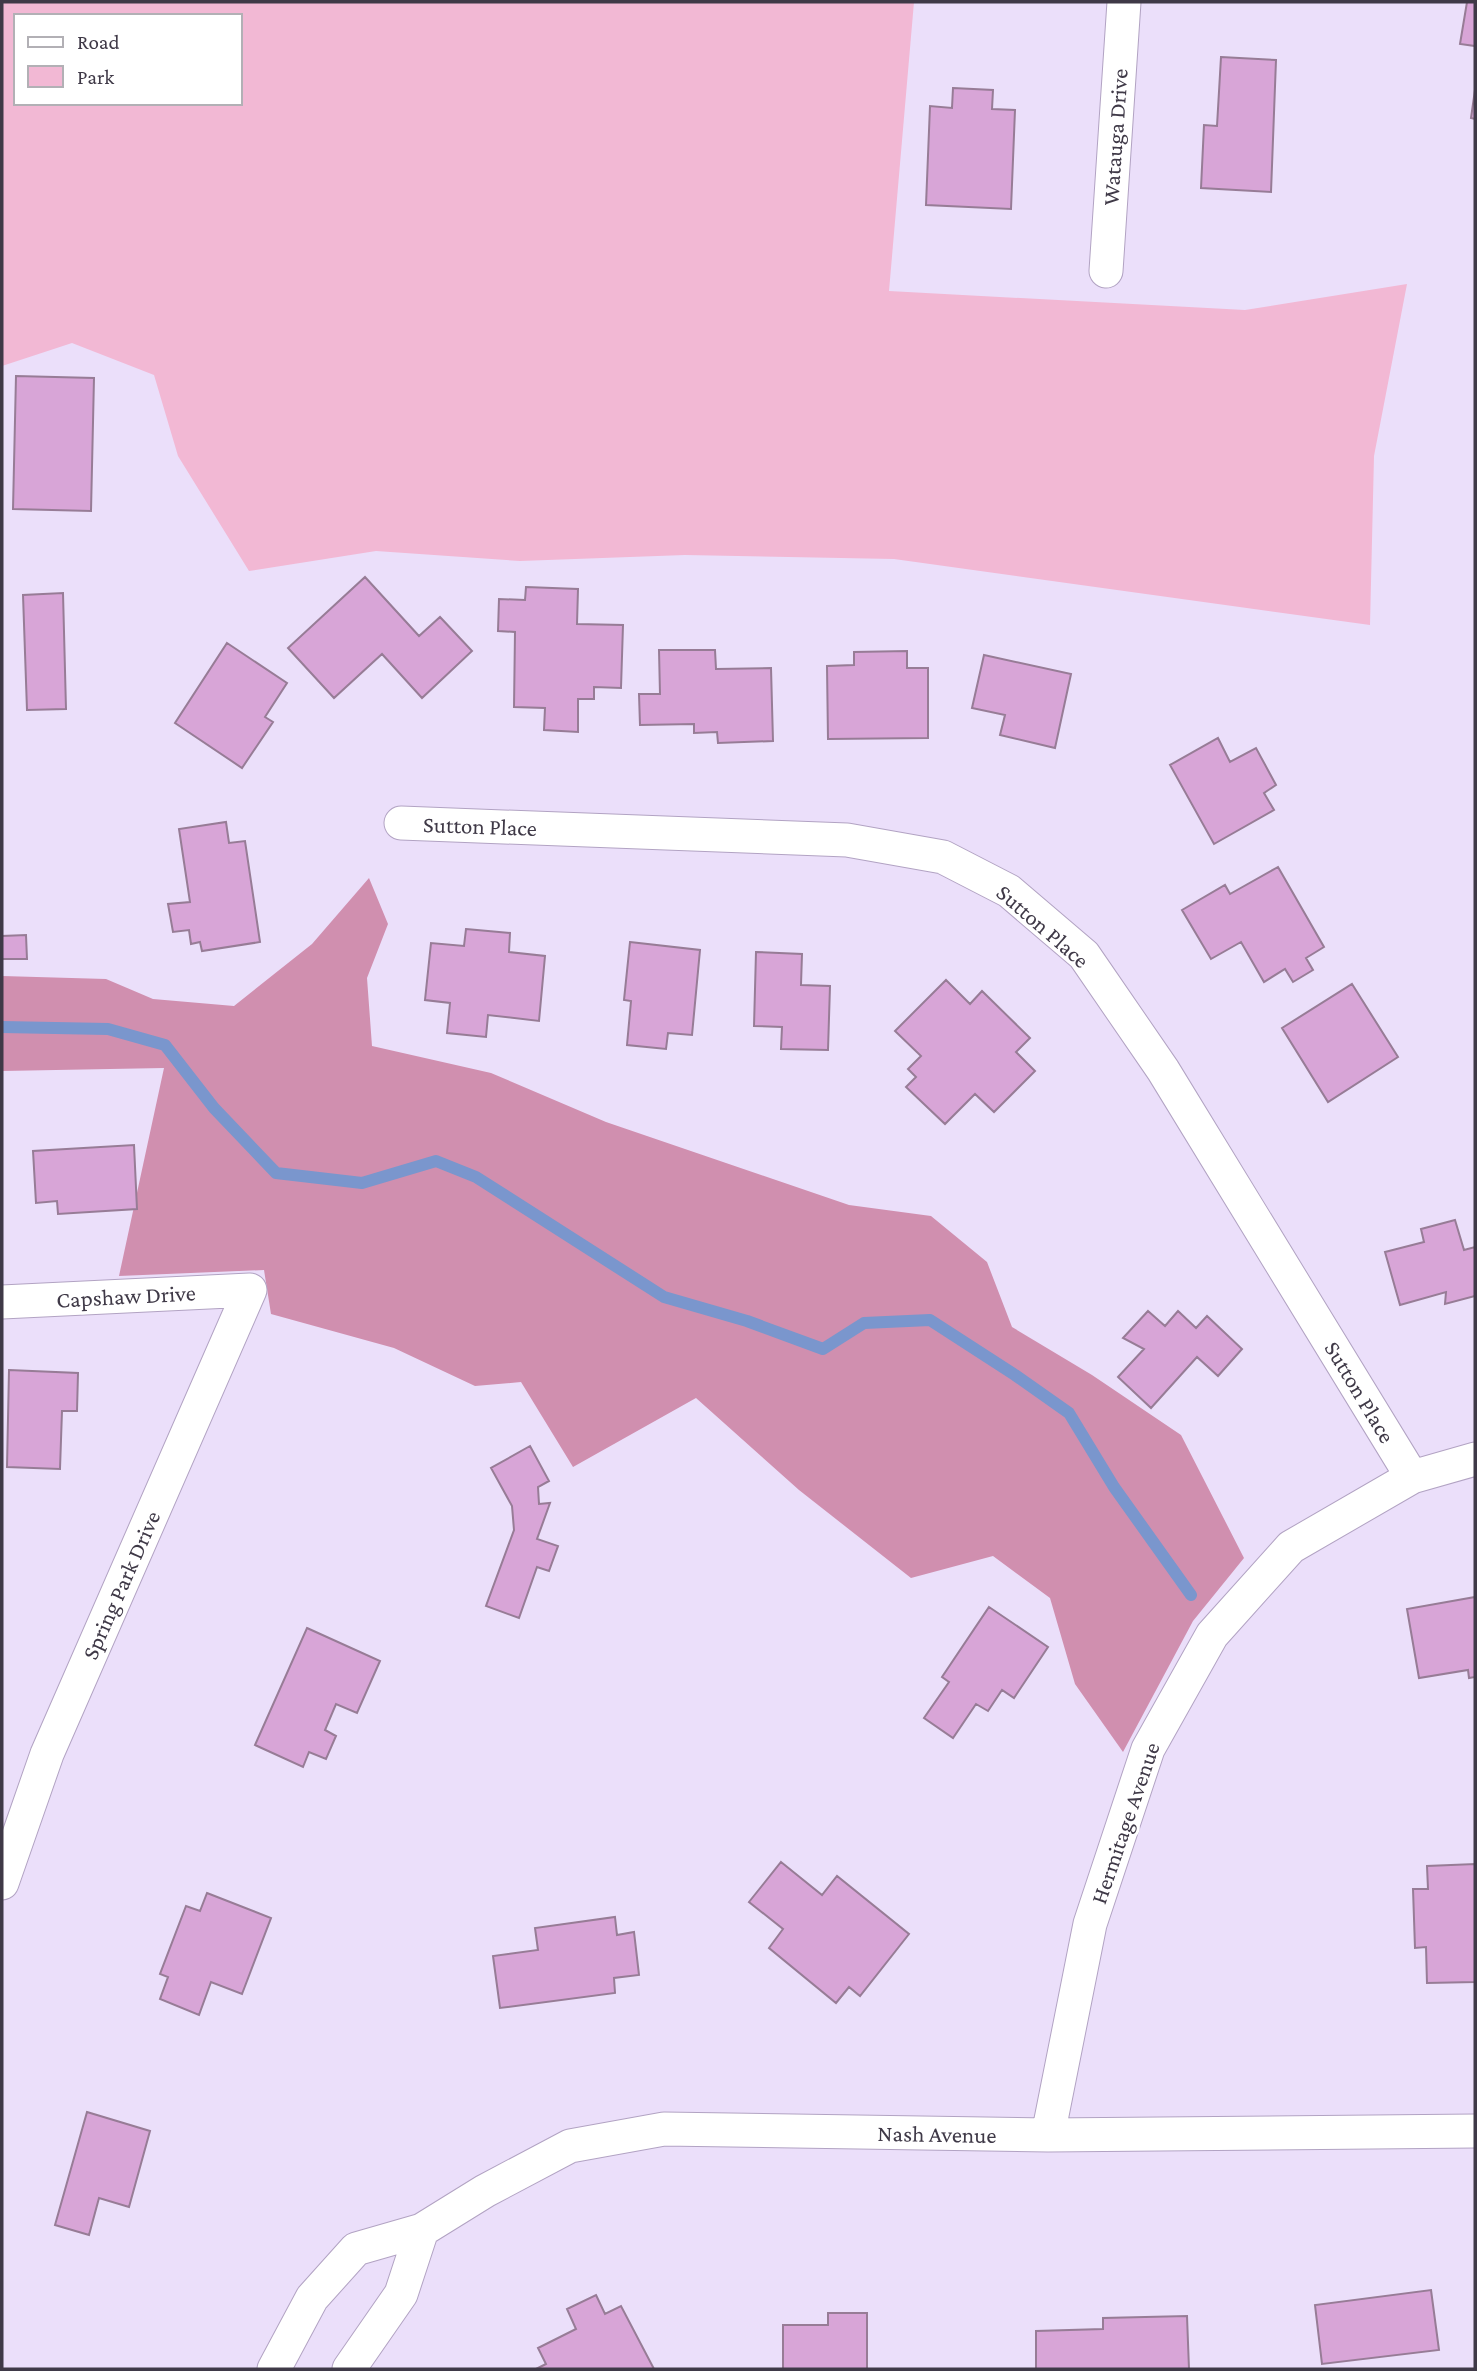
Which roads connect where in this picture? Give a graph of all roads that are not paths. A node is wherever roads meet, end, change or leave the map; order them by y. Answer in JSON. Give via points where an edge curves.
{"nodes":[{"id":1,"x":1124,"y":2,"type":"edge"},
{"id":2,"x":1106,"y":271,"type":"dead end"},
{"id":3,"x":401,"y":823,"type":"dead end"},
{"id":4,"x":250,"y":1290,"type":"joint"},
{"id":5,"x":2,"y":1302,"type":"edge"},
{"id":6,"x":1475,"y":1459,"type":"edge"},
{"id":7,"x":1412,"y":1478,"type":"junction"},
{"id":8,"x":2,"y":1883,"type":"edge"},
{"id":9,"x":1475,"y":2131,"type":"edge"},
{"id":10,"x":1048,"y":2135,"type":"junction"},
{"id":11,"x":422,"y":2230,"type":"junction"},
{"id":12,"x":274,"y":2369,"type":"edge"},
{"id":13,"x":349,"y":2369,"type":"edge"}],
"edges":[{"from":1,"to":2,"type":"street","name":"Watauga Drive"},
{"from":3,"to":7,"type":"street","name":"Sutton Place","via":[[847,840],[943,857],[1009,891],[1084,955],[1149,1049]]},
{"from":4,"to":5,"type":"street","name":"Capshaw Drive"},
{"from":4,"to":8,"type":"street","name":"Spring Park Drive","via":[[47,1754]]},
{"from":6,"to":7,"type":"street","name":"Hermitage Avenue"},
{"from":7,"to":10,"type":"street","name":"Hermitage Avenue","via":[[1291,1547],[1212,1635],[1148,1749],[1090,1924]]},
{"from":9,"to":10,"type":"street","name":"Nash Avenue"},
{"from":10,"to":11,"type":"street","name":"Nash Avenue","via":[[664,2129],[570,2146]]},
{"from":11,"to":12,"type":"street","name":"Nash Avenue","via":[[356,2249],[312,2298]]},
{"from":11,"to":13,"type":"street","via":[[401,2294]]}]}
